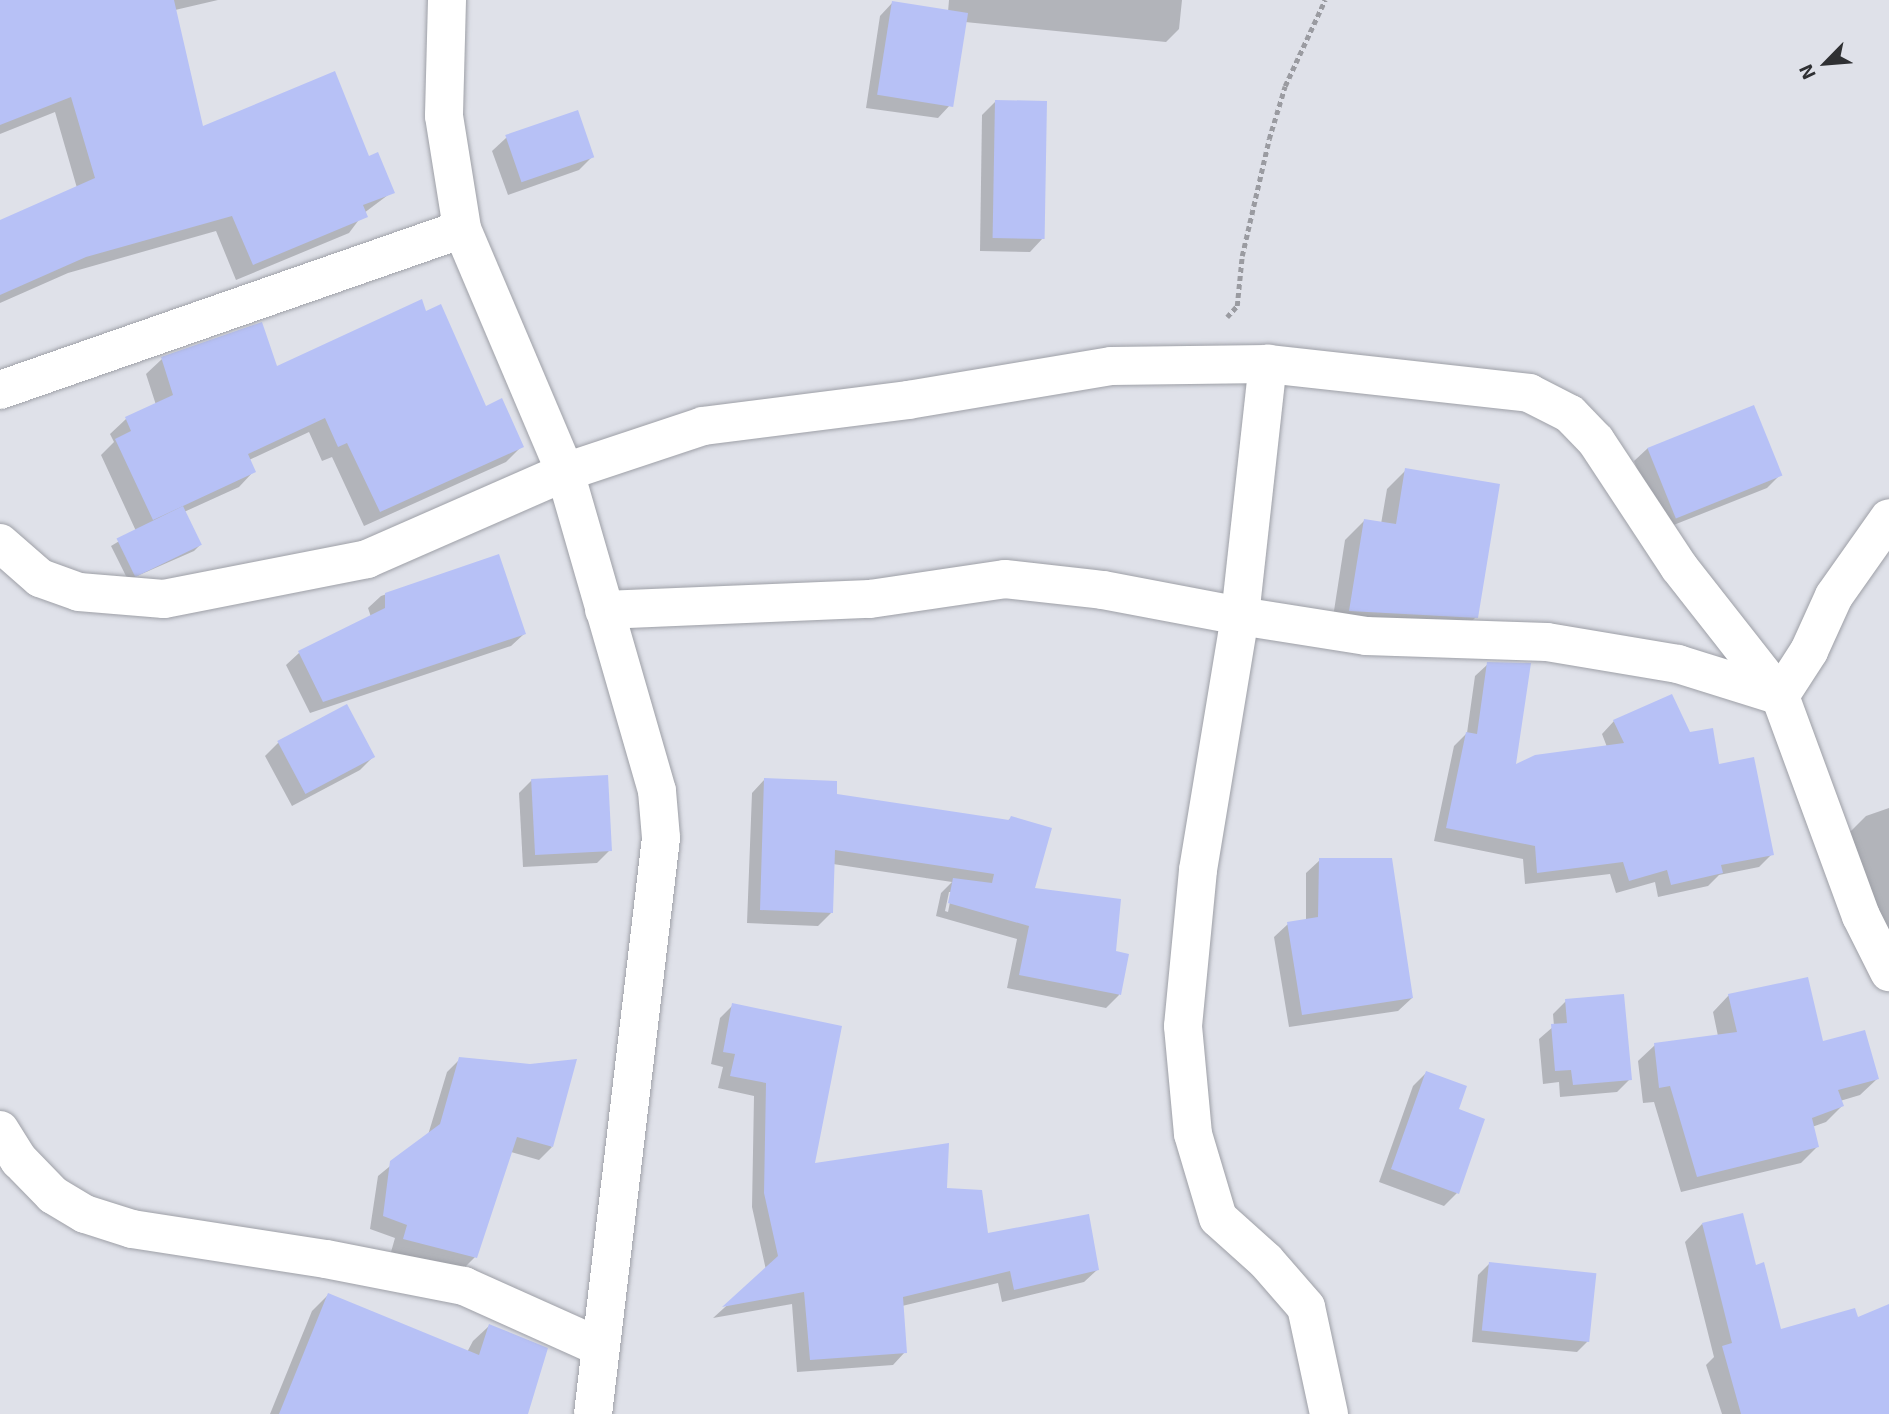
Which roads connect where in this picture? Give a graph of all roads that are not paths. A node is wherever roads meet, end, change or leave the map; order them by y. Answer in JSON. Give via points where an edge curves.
{"nodes":[{"id":1,"x":447,"y":0,"type":"edge"},
{"id":2,"x":461,"y":229,"type":"junction"},
{"id":3,"x":1268,"y":364,"type":"junction"},
{"id":4,"x":0,"y":390,"type":"edge"},
{"id":5,"x":565,"y":472,"type":"junction"},
{"id":6,"x":1889,"y":518,"type":"edge"},
{"id":7,"x":0,"y":542,"type":"edge"},
{"id":8,"x":604,"y":610,"type":"junction"},
{"id":9,"x":1240,"y":616,"type":"junction"},
{"id":10,"x":1780,"y":696,"type":"junction"},
{"id":11,"x":1889,"y":972,"type":"edge"},
{"id":12,"x":0,"y":1130,"type":"edge"},
{"id":13,"x":600,"y":1347,"type":"junction"},
{"id":14,"x":593,"y":1414,"type":"edge"},
{"id":15,"x":1329,"y":1414,"type":"edge"}],
"edges":[{"from":1,"to":2,"type":"street","via":[[444,116]]},
{"from":2,"to":4,"type":"street"},
{"from":2,"to":5,"type":"street"},
{"from":3,"to":5,"type":"street","via":[[1111,366],[908,400],[703,426]]},
{"from":3,"to":9,"type":"street"},
{"from":3,"to":10,"type":"street","via":[[1529,393],[1570,414],[1596,441],[1679,568]]},
{"from":5,"to":7,"type":"street","via":[[367,559],[164,599],[79,592],[40,578]]},
{"from":5,"to":8,"type":"street"},
{"from":6,"to":10,"type":"street","via":[[1834,596],[1809,651]]},
{"from":8,"to":9,"type":"street","via":[[870,599],[1005,579],[1103,590]]},
{"from":8,"to":13,"type":"street","via":[[657,791],[661,838]]},
{"from":9,"to":10,"type":"street","via":[[1366,636],[1547,642],[1678,664]]},
{"from":9,"to":15,"type":"street","via":[[1198,870],[1183,1026],[1194,1134],[1218,1218],[1306,1307]]},
{"from":10,"to":11,"type":"street","via":[[1861,916]]},
{"from":12,"to":13,"type":"street","via":[[19,1160],[53,1195],[85,1214],[132,1229],[326,1258],[464,1286]]},
{"from":13,"to":14,"type":"street"}]}
